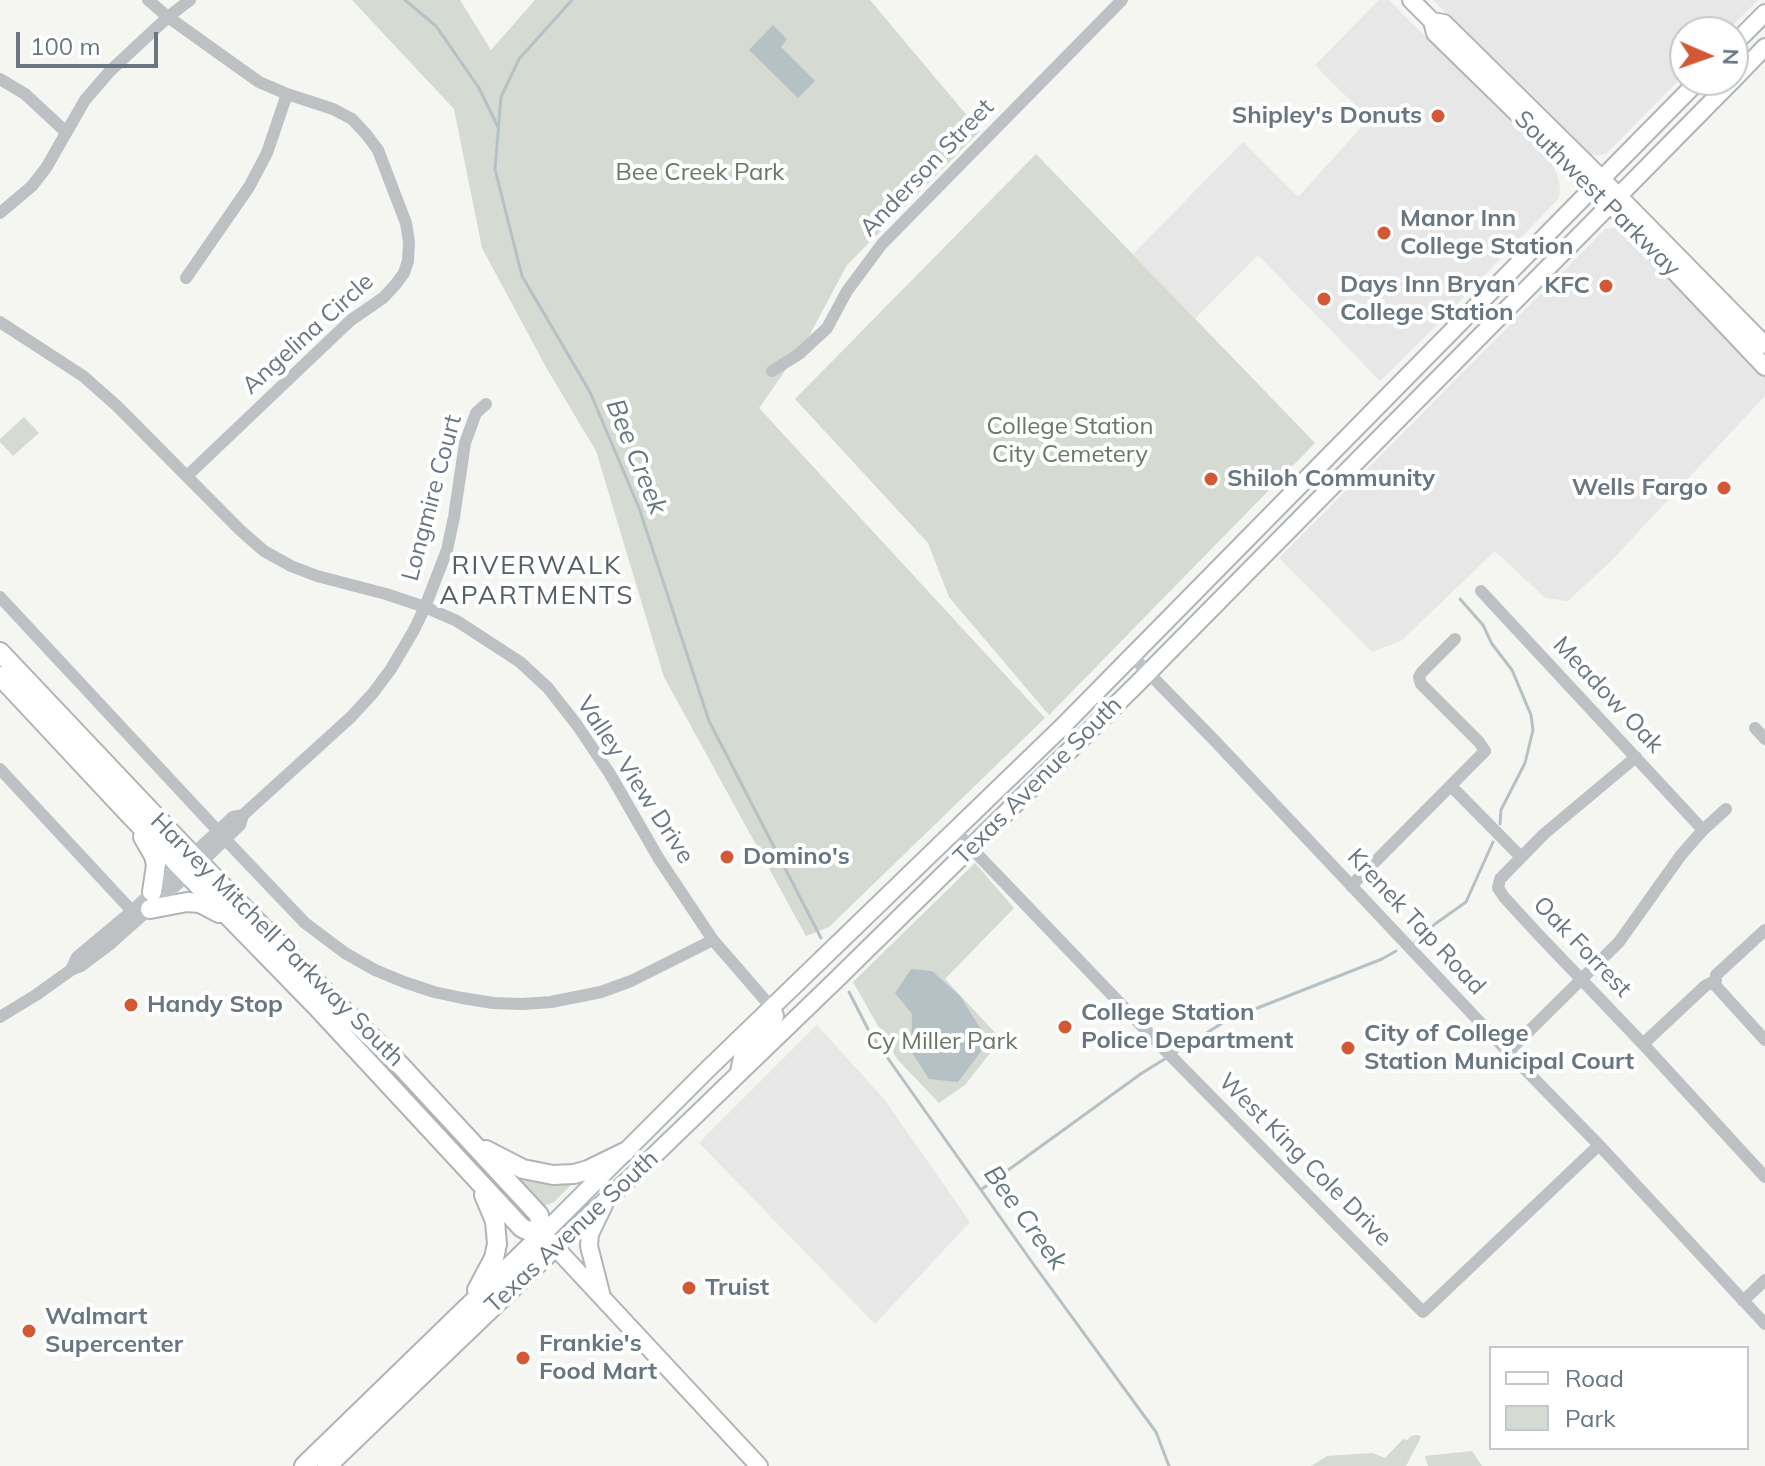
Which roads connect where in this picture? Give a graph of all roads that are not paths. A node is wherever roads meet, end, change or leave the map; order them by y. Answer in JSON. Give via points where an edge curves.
{"nodes":[{"id":1,"x":148,"y":0,"type":"edge"},
{"id":2,"x":190,"y":0,"type":"edge"},
{"id":3,"x":1122,"y":0,"type":"edge"},
{"id":4,"x":1411,"y":0,"type":"edge"},
{"id":5,"x":1765,"y":13,"type":"edge"},
{"id":6,"x":168,"y":17,"type":"junction"},
{"id":7,"x":1749,"y":29,"type":"edge"},
{"id":8,"x":1765,"y":47,"type":"edge"},
{"id":9,"x":1749,"y":64,"type":"edge"},
{"id":10,"x":0,"y":79,"type":"edge"},
{"id":11,"x":287,"y":94,"type":"junction"},
{"id":12,"x":1683,"y":96,"type":"edge"},
{"id":13,"x":1717,"y":96,"type":"edge"},
{"id":14,"x":66,"y":132,"type":"junction"},
{"id":15,"x":1597,"y":184,"type":"junction"},
{"id":16,"x":1614,"y":200,"type":"junction"},
{"id":17,"x":0,"y":213,"type":"edge"},
{"id":18,"x":186,"y":278,"type":"dead end"},
{"id":19,"x":1713,"y":311,"type":"junction"},
{"id":20,"x":0,"y":322,"type":"edge"},
{"id":21,"x":1744,"y":324,"type":"junction"},
{"id":22,"x":1765,"y":345,"type":"edge"},
{"id":23,"x":1419,"y":365,"type":"junction"},
{"id":24,"x":1765,"y":367,"type":"edge"},
{"id":25,"x":772,"y":371,"type":"dead end"},
{"id":26,"x":1435,"y":382,"type":"junction"},
{"id":27,"x":486,"y":404,"type":"dead end"},
{"id":28,"x":187,"y":476,"type":"junction"},
{"id":29,"x":1481,"y":591,"type":"dead end"},
{"id":30,"x":0,"y":597,"type":"edge"},
{"id":31,"x":425,"y":607,"type":"junction"},
{"id":32,"x":1455,"y":639,"type":"dead end"},
{"id":33,"x":0,"y":652,"type":"edge"},
{"id":34,"x":1132,"y":656,"type":"junction"},
{"id":35,"x":1148,"y":672,"type":"junction"},
{"id":36,"x":0,"y":676,"type":"edge"},
{"id":37,"x":1755,"y":728,"type":"dead end"},
{"id":38,"x":1765,"y":739,"type":"edge"},
{"id":39,"x":1636,"y":757,"type":"junction"},
{"id":40,"x":0,"y":769,"type":"edge"},
{"id":41,"x":1451,"y":786,"type":"junction"},
{"id":42,"x":1726,"y":809,"type":"dead end"},
{"id":43,"x":129,"y":814,"type":"junction"},
{"id":44,"x":1703,"y":830,"type":"junction"},
{"id":45,"x":955,"y":831,"type":"junction"},
{"id":46,"x":222,"y":835,"type":"junction"},
{"id":47,"x":971,"y":848,"type":"junction"},
{"id":48,"x":1521,"y":857,"type":"junction"},
{"id":49,"x":190,"y":865,"type":"junction"},
{"id":50,"x":1351,"y":886,"type":"junction"},
{"id":51,"x":145,"y":904,"type":"junction"},
{"id":52,"x":232,"y":920,"type":"junction"},
{"id":53,"x":1765,"y":930,"type":"edge"},
{"id":54,"x":713,"y":940,"type":"junction"},
{"id":55,"x":834,"y":948,"type":"junction"},
{"id":56,"x":71,"y":970,"type":"junction"},
{"id":57,"x":1582,"y":979,"type":"junction"},
{"id":58,"x":1716,"y":980,"type":"junction"},
{"id":59,"x":772,"y":1008,"type":"junction"},
{"id":60,"x":0,"y":1017,"type":"edge"},
{"id":61,"x":790,"y":1023,"type":"junction"},
{"id":62,"x":1765,"y":1040,"type":"edge"},
{"id":63,"x":1643,"y":1044,"type":"junction"},
{"id":64,"x":1508,"y":1052,"type":"junction"},
{"id":65,"x":738,"y":1073,"type":"junction"},
{"id":66,"x":472,"y":1142,"type":"junction"},
{"id":67,"x":1599,"y":1145,"type":"junction"},
{"id":68,"x":625,"y":1152,"type":"junction"},
{"id":69,"x":473,"y":1175,"type":"junction"},
{"id":70,"x":1765,"y":1177,"type":"edge"},
{"id":71,"x":607,"y":1198,"type":"junction"},
{"id":72,"x":548,"y":1241,"type":"junction"},
{"id":73,"x":1765,"y":1280,"type":"edge"},
{"id":74,"x":602,"y":1299,"type":"junction"},
{"id":75,"x":1743,"y":1301,"type":"junction"},
{"id":76,"x":467,"y":1308,"type":"junction"},
{"id":77,"x":1765,"y":1324,"type":"edge"},
{"id":78,"x":304,"y":1466,"type":"edge"},
{"id":79,"x":327,"y":1466,"type":"edge"},
{"id":80,"x":759,"y":1466,"type":"edge"}],
"edges":[{"from":1,"to":6,"type":"street","name":"Angelina Circle"},
{"from":2,"to":6,"type":"street"},
{"from":3,"to":25,"type":"street","name":"Anderson Street","via":[[882,244],[827,328]]},
{"from":4,"to":15,"type":"main road","name":"Southwest Parkway","via":[[1432,21],[1435,33]]},
{"from":5,"to":7,"type":"main road"},
{"from":6,"to":11,"type":"street","name":"Angelina Circle","via":[[259,82]]},
{"from":6,"to":14,"type":"street","via":[[110,71]]},
{"from":8,"to":9,"type":"main road","name":"Texas Avenue South"},
{"from":10,"to":14,"type":"street"},
{"from":11,"to":18,"type":"street","via":[[249,187]]},
{"from":11,"to":28,"type":"street","name":"Angelina Circle","via":[[352,119],[378,150],[406,223],[408,261],[383,298],[351,320]]},
{"from":12,"to":15,"type":"main road","name":"Texas Avenue South"},
{"from":13,"to":16,"type":"main road","name":"Texas Avenue South"},
{"from":14,"to":17,"type":"street","via":[[32,186]]},
{"from":15,"to":16,"type":"main road","name":"Southwest Parkway"},
{"from":15,"to":23,"type":"main road","name":"Texas Avenue South"},
{"from":16,"to":19,"type":"main road","name":"Southwest Parkway"},
{"from":16,"to":21,"type":"main road","name":"Southwest Parkway"},
{"from":16,"to":26,"type":"main road","name":"Texas Avenue South"},
{"from":19,"to":21,"type":"main road"},
{"from":19,"to":24,"type":"main road","name":"Southwest Parkway"},
{"from":20,"to":28,"type":"street","name":"Valley View Drive","via":[[83,376]]},
{"from":21,"to":22,"type":"main road","name":"Southwest Parkway"},
{"from":23,"to":26,"type":"main road"},
{"from":23,"to":34,"type":"main road","name":"Texas Avenue South"},
{"from":26,"to":35,"type":"main road","name":"Texas Avenue South"},
{"from":27,"to":31,"type":"street","name":"Longmire Court","via":[[476,413],[465,443],[451,533]]},
{"from":28,"to":31,"type":"street","name":"Valley View Drive","via":[[264,551],[291,566]]},
{"from":29,"to":39,"type":"street","name":"Meadow Oak"},
{"from":30,"to":46,"type":"street"},
{"from":31,"to":46,"type":"street","name":"Longmire Court","via":[[373,693],[243,815],[240,825]]},
{"from":31,"to":54,"type":"street","name":"Valley View Drive","via":[[488,640],[548,688],[610,774]]},
{"from":32,"to":41,"type":"street","via":[[1419,677],[1485,751]]},
{"from":33,"to":49,"type":"highway","name":"Harvey Mitchell Parkway South"},
{"from":34,"to":35,"type":"street","name":"Krenek Tap Road"},
{"from":34,"to":45,"type":"main road","name":"Texas Avenue South"},
{"from":35,"to":47,"type":"main road","name":"Texas Avenue South"},
{"from":35,"to":50,"type":"street","name":"Krenek Tap Road"},
{"from":36,"to":43,"type":"highway","name":"Harvey Mitchell Parkway South"},
{"from":37,"to":38,"type":"street"},
{"from":39,"to":44,"type":"street","name":"Meadow Oak"},
{"from":39,"to":48,"type":"street","name":"Oak Forrest"},
{"from":40,"to":51,"type":"street"},
{"from":41,"to":48,"type":"street"},
{"from":41,"to":50,"type":"street"},
{"from":42,"to":44,"type":"street"},
{"from":43,"to":49,"type":"highway","name":"Harvey Mitchell Parkway South"},
{"from":43,"to":51,"type":"highway","via":[[154,856],[156,876]]},
{"from":44,"to":57,"type":"street","via":[[1619,942]]},
{"from":45,"to":47,"type":"street","name":"West King Cole Drive"},
{"from":45,"to":55,"type":"main road","name":"Texas Avenue South"},
{"from":46,"to":49,"type":"street","name":"Longmire Court"},
{"from":46,"to":54,"type":"street","via":[[297,915],[345,953],[404,982],[448,995],[523,1004],[589,995],[631,981]]},
{"from":47,"to":61,"type":"main road","name":"Texas Avenue South"},
{"from":47,"to":67,"type":"street","name":"West King Cole Drive","via":[[1423,1312]]},
{"from":48,"to":57,"type":"street","name":"Oak Forrest","via":[[1498,888]]},
{"from":49,"to":51,"type":"street","name":"Longmire Court"},
{"from":49,"to":52,"type":"highway","name":"Harvey Mitchell Parkway South"},
{"from":49,"to":66,"type":"highway","name":"Harvey Mitchell Parkway South","via":[[401,1066]]},
{"from":50,"to":64,"type":"street","name":"Krenek Tap Road"},
{"from":51,"to":52,"type":"highway","via":[[200,903]]},
{"from":51,"to":56,"type":"street","via":[[109,945]]},
{"from":51,"to":56,"type":"street","via":[[77,957]]},
{"from":52,"to":69,"type":"highway","name":"Harvey Mitchell Parkway South"},
{"from":53,"to":58,"type":"street"},
{"from":54,"to":59,"type":"street","name":"Valley View Drive"},
{"from":55,"to":59,"type":"main road","name":"Texas Avenue South"},
{"from":55,"to":61,"type":"main road","via":[[829,966],[793,1002]]},
{"from":56,"to":60,"type":"street"},
{"from":57,"to":63,"type":"street","name":"Oak Forrest"},
{"from":57,"to":64,"type":"street"},
{"from":58,"to":62,"type":"street"},
{"from":58,"to":63,"type":"street"},
{"from":59,"to":65,"type":"main road","via":[[771,1025],[743,1052]]},
{"from":59,"to":68,"type":"main road","name":"Texas Avenue South"},
{"from":61,"to":65,"type":"main road","name":"Texas Avenue South"},
{"from":63,"to":70,"type":"street","name":"Oak Forrest"},
{"from":64,"to":67,"type":"street","name":"Krenek Tap Road"},
{"from":65,"to":71,"type":"main road","name":"Texas Avenue South"},
{"from":66,"to":68,"type":"highway","via":[[523,1169],[553,1175],[588,1170]]},
{"from":66,"to":72,"type":"highway","name":"Harvey Mitchell Parkway South","via":[[539,1215]]},
{"from":67,"to":75,"type":"street","name":"Krenek Tap Road"},
{"from":68,"to":72,"type":"main road","name":"Texas Avenue South"},
{"from":69,"to":72,"type":"highway","name":"Harvey Mitchell Parkway South","via":[[524,1229]]},
{"from":69,"to":76,"type":"highway","via":[[492,1211],[497,1244]]},
{"from":71,"to":72,"type":"main road","name":"Texas Avenue South"},
{"from":71,"to":74,"type":"main road","via":[[589,1246]]},
{"from":72,"to":74,"type":"main road","name":"Harvey Mitchell Parkway South"},
{"from":72,"to":76,"type":"highway","name":"Texas Avenue South"},
{"from":72,"to":79,"type":"highway","name":"Texas Avenue South"},
{"from":73,"to":75,"type":"street"},
{"from":74,"to":80,"type":"main road","name":"Harvey Mitchell Parkway South"},
{"from":75,"to":77,"type":"street","name":"Krenek Tap Road"},
{"from":76,"to":78,"type":"highway","name":"Texas Avenue South"}]}
